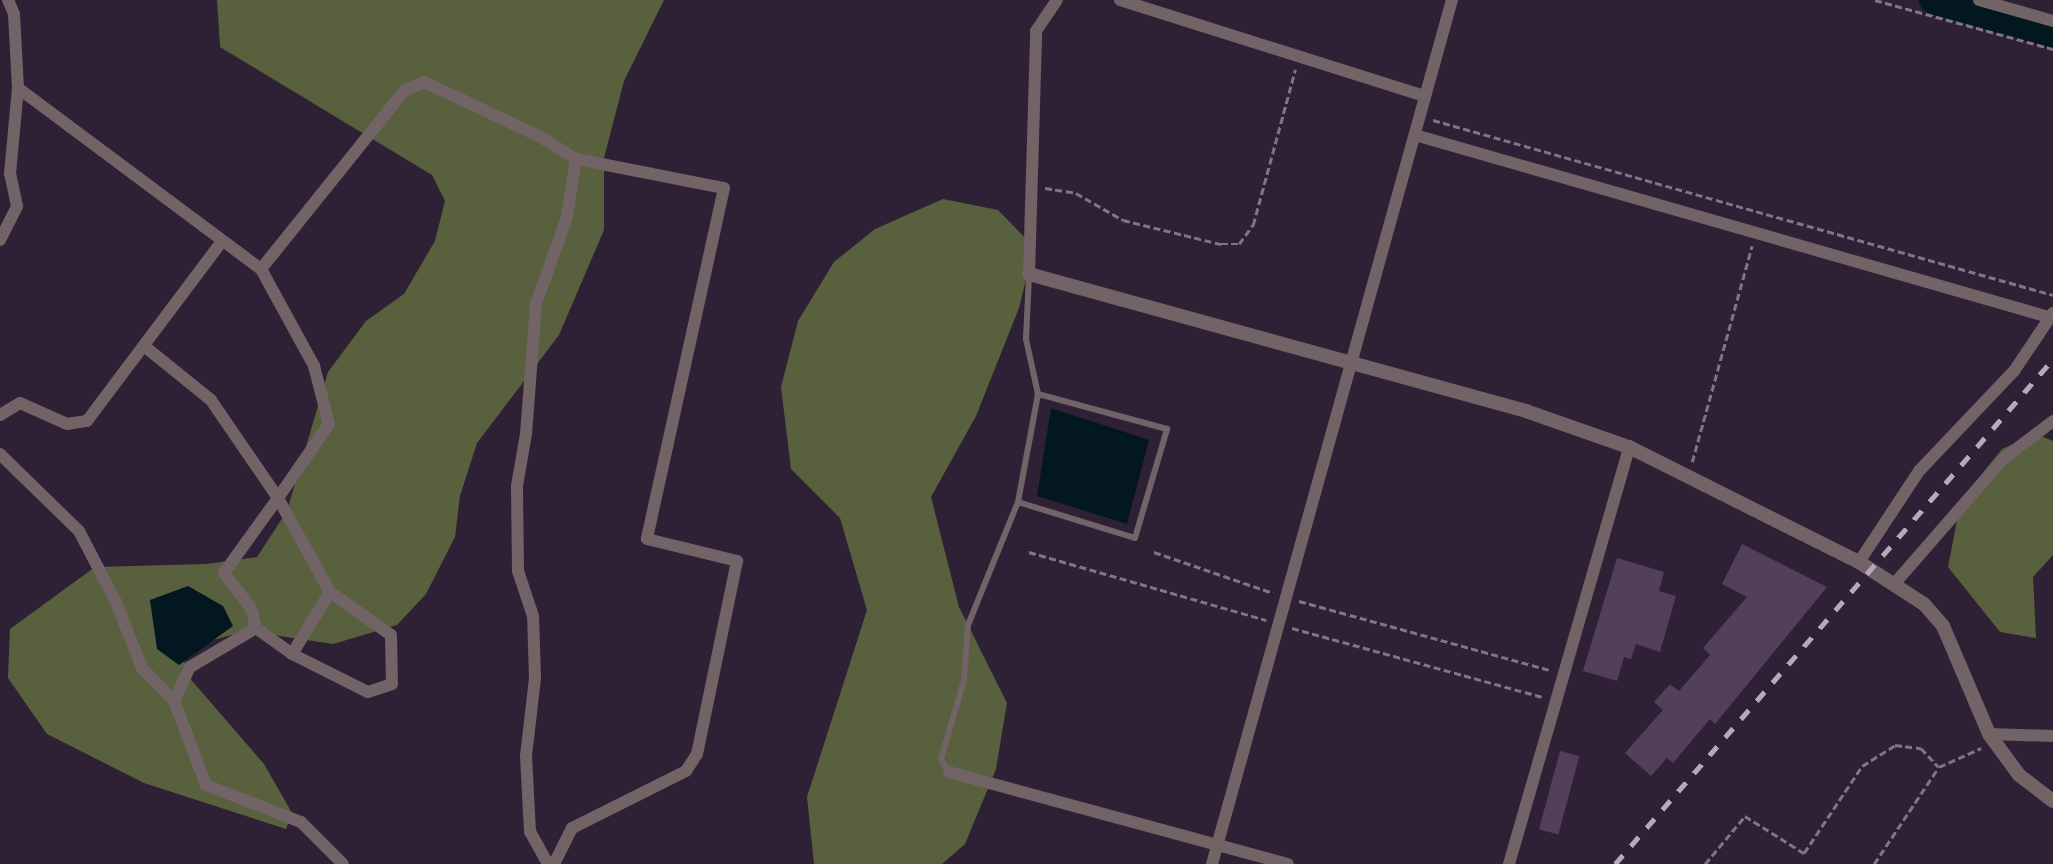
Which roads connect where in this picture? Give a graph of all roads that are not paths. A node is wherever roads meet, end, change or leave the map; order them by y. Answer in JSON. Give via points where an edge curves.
{"nodes":[{"id":1,"x":8,"y":0,"type":"edge"},
{"id":2,"x":1057,"y":0,"type":"edge"},
{"id":3,"x":1119,"y":0,"type":"edge"},
{"id":4,"x":1452,"y":0,"type":"edge"},
{"id":5,"x":1979,"y":0,"type":"edge"},
{"id":6,"x":2053,"y":21,"type":"edge"},
{"id":7,"x":18,"y":88,"type":"junction"},
{"id":8,"x":1425,"y":96,"type":"junction"},
{"id":9,"x":1415,"y":135,"type":"junction"},
{"id":10,"x":576,"y":159,"type":"junction"},
{"id":11,"x":0,"y":240,"type":"edge"},
{"id":12,"x":222,"y":242,"type":"junction"},
{"id":13,"x":261,"y":269,"type":"junction"},
{"id":14,"x":1029,"y":274,"type":"junction"},
{"id":15,"x":2051,"y":315,"type":"edge"},
{"id":16,"x":144,"y":346,"type":"junction"},
{"id":17,"x":1350,"y":361,"type":"junction"},
{"id":18,"x":1038,"y":394,"type":"junction"},
{"id":19,"x":0,"y":415,"type":"edge"},
{"id":20,"x":2053,"y":421,"type":"edge"},
{"id":21,"x":1629,"y":447,"type":"junction"},
{"id":22,"x":0,"y":454,"type":"edge"},
{"id":23,"x":278,"y":498,"type":"junction"},
{"id":24,"x":1018,"y":502,"type":"junction"},
{"id":25,"x":1859,"y":562,"type":"junction"},
{"id":26,"x":1895,"y":583,"type":"junction"},
{"id":27,"x":330,"y":592,"type":"junction"},
{"id":28,"x":256,"y":628,"type":"junction"},
{"id":29,"x":292,"y":654,"type":"junction"},
{"id":30,"x":174,"y":701,"type":"junction"},
{"id":31,"x":2053,"y":736,"type":"edge"},
{"id":32,"x":1991,"y":738,"type":"junction"},
{"id":33,"x":949,"y":772,"type":"joint"},
{"id":34,"x":2053,"y":801,"type":"edge"},
{"id":35,"x":1217,"y":844,"type":"junction"},
{"id":36,"x":343,"y":864,"type":"edge"},
{"id":37,"x":548,"y":864,"type":"edge"},
{"id":38,"x":554,"y":864,"type":"edge"},
{"id":39,"x":1212,"y":864,"type":"edge"},
{"id":40,"x":1288,"y":864,"type":"edge"},
{"id":41,"x":1509,"y":864,"type":"edge"}],
"edges":[{"from":1,"to":7,"type":"street","via":[[14,14]]},
{"from":2,"to":14,"type":"street","via":[[1036,31]]},
{"from":3,"to":8,"type":"street"},
{"from":4,"to":8,"type":"street"},
{"from":5,"to":6,"type":"street"},
{"from":7,"to":11,"type":"street","via":[[10,174],[17,206]]},
{"from":7,"to":12,"type":"street"},
{"from":8,"to":9,"type":"street"},
{"from":9,"to":15,"type":"street"},
{"from":9,"to":17,"type":"street"},
{"from":10,"to":13,"type":"street","via":[[539,136],[424,82],[404,91]]},
{"from":10,"to":37,"type":"street","via":[[567,217],[536,304],[526,434],[517,486],[518,571],[533,616],[534,678],[526,756],[530,832]]},
{"from":10,"to":38,"type":"street","via":[[724,188],[647,539],[737,561],[697,754],[686,771],[572,828]]},
{"from":12,"to":13,"type":"street"},
{"from":12,"to":16,"type":"street"},
{"from":13,"to":23,"type":"street","via":[[314,366],[329,424]]},
{"from":14,"to":17,"type":"street"},
{"from":14,"to":18,"type":"lane","via":[[1026,340]]},
{"from":15,"to":25,"type":"street","via":[[2014,371],[1919,471]]},
{"from":16,"to":19,"type":"street","via":[[88,421],[67,424],[20,403]]},
{"from":16,"to":23,"type":"street","via":[[211,400]]},
{"from":17,"to":21,"type":"street","via":[[1526,411]]},
{"from":17,"to":35,"type":"street"},
{"from":18,"to":24,"type":"lane"},
{"from":18,"to":24,"type":"lane","via":[[1167,429],[1135,538]]},
{"from":20,"to":26,"type":"street","via":[[2003,459]]},
{"from":21,"to":25,"type":"street"},
{"from":21,"to":41,"type":"street"},
{"from":22,"to":30,"type":"street","via":[[79,531],[116,602],[142,668]]},
{"from":23,"to":27,"type":"street"},
{"from":23,"to":28,"type":"street","via":[[224,573],[251,608]]},
{"from":24,"to":33,"type":"lane","via":[[968,625],[964,680],[941,758]]},
{"from":25,"to":26,"type":"street"},
{"from":26,"to":32,"type":"street","via":[[1924,604],[1943,626]]},
{"from":27,"to":29,"type":"street"},
{"from":27,"to":29,"type":"street","via":[[391,635],[392,684],[368,692]]},
{"from":28,"to":29,"type":"street"},
{"from":28,"to":30,"type":"street","via":[[190,667]]},
{"from":30,"to":36,"type":"street","via":[[206,785],[301,822]]},
{"from":31,"to":32,"type":"street"},
{"from":32,"to":34,"type":"street","via":[[2019,775]]},
{"from":33,"to":35,"type":"street"},
{"from":35,"to":39,"type":"street"},
{"from":35,"to":40,"type":"street"}]}
